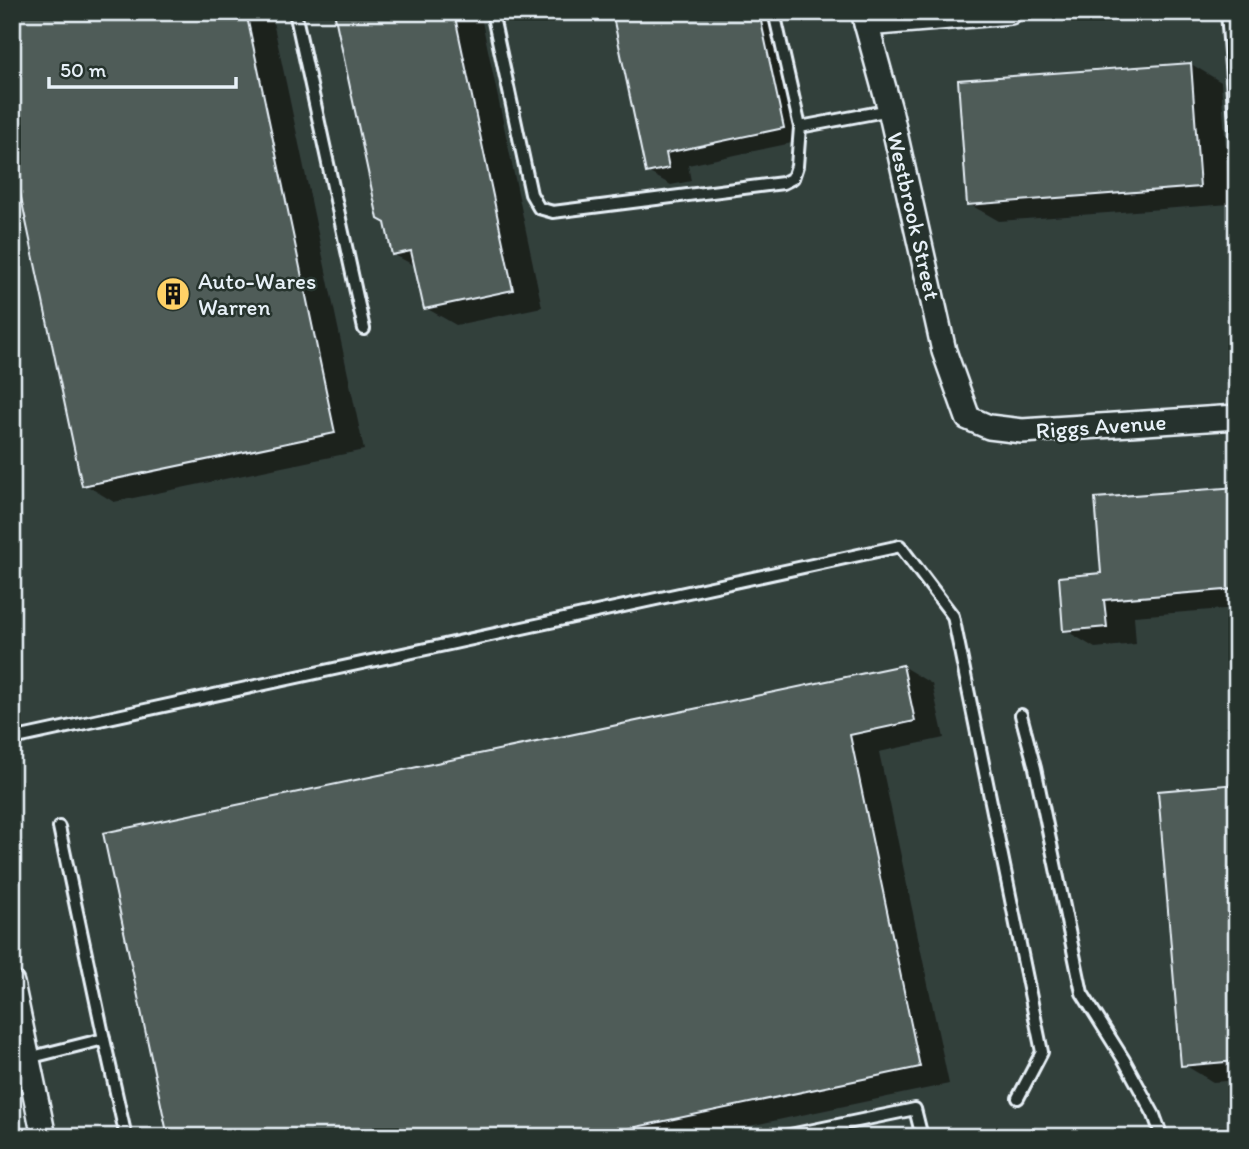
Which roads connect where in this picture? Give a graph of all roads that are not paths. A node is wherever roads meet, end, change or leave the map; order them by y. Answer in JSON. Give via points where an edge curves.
{"nodes":[{"id":1,"x":295,"y":12,"type":"edge"},
{"id":2,"x":492,"y":12,"type":"edge"},
{"id":3,"x":774,"y":12,"type":"edge"},
{"id":4,"x":1010,"y":12,"type":"edge"},
{"id":5,"x":1227,"y":12,"type":"edge"},
{"id":6,"x":864,"y":18,"type":"edge"},
{"id":7,"x":890,"y":110,"type":"junction"},
{"id":8,"x":800,"y":127,"type":"junction"},
{"id":9,"x":1237,"y":150,"type":"edge"},
{"id":10,"x":364,"y":329,"type":"dead end"},
{"id":11,"x":1237,"y":417,"type":"edge"},
{"id":12,"x":968,"y":418,"type":"joint"},
{"id":13,"x":1021,"y":715,"type":"dead end"},
{"id":14,"x":12,"y":739,"type":"edge"},
{"id":15,"x":59,"y":827,"type":"dead end"},
{"id":16,"x":13,"y":986,"type":"edge"},
{"id":17,"x":104,"y":1038,"type":"junction"},
{"id":18,"x":28,"y":1058,"type":"junction"},
{"id":19,"x":1018,"y":1098,"type":"dead end"},
{"id":20,"x":44,"y":1137,"type":"edge"},
{"id":21,"x":126,"y":1137,"type":"edge"},
{"id":22,"x":780,"y":1137,"type":"edge"},
{"id":23,"x":922,"y":1137,"type":"edge"},
{"id":24,"x":1161,"y":1137,"type":"edge"}],
"edges":[{"from":1,"to":10,"type":"lane"},
{"from":2,"to":8,"type":"lane","via":[[530,194],[539,208],[553,212],[783,183],[793,178],[797,166]]},
{"from":3,"to":8,"type":"lane"},
{"from":4,"to":6,"type":"street"},
{"from":5,"to":9,"type":"lane"},
{"from":6,"to":7,"type":"street","name":"Westbrook Street"},
{"from":7,"to":8,"type":"lane"},
{"from":7,"to":12,"type":"street","name":"Westbrook Street","via":[[944,351]]},
{"from":11,"to":12,"type":"street","name":"Riggs Avenue","via":[[1022,431],[989,427]]},
{"from":13,"to":24,"type":"lane","via":[[1082,993],[1124,1060]]},
{"from":14,"to":19,"type":"lane","via":[[900,546],[953,616],[1042,1052]]},
{"from":15,"to":17,"type":"lane"},
{"from":16,"to":18,"type":"street"},
{"from":17,"to":18,"type":"lane"},
{"from":17,"to":21,"type":"lane"},
{"from":18,"to":20,"type":"street"},
{"from":22,"to":23,"type":"lane","via":[[915,1108]]}]}
